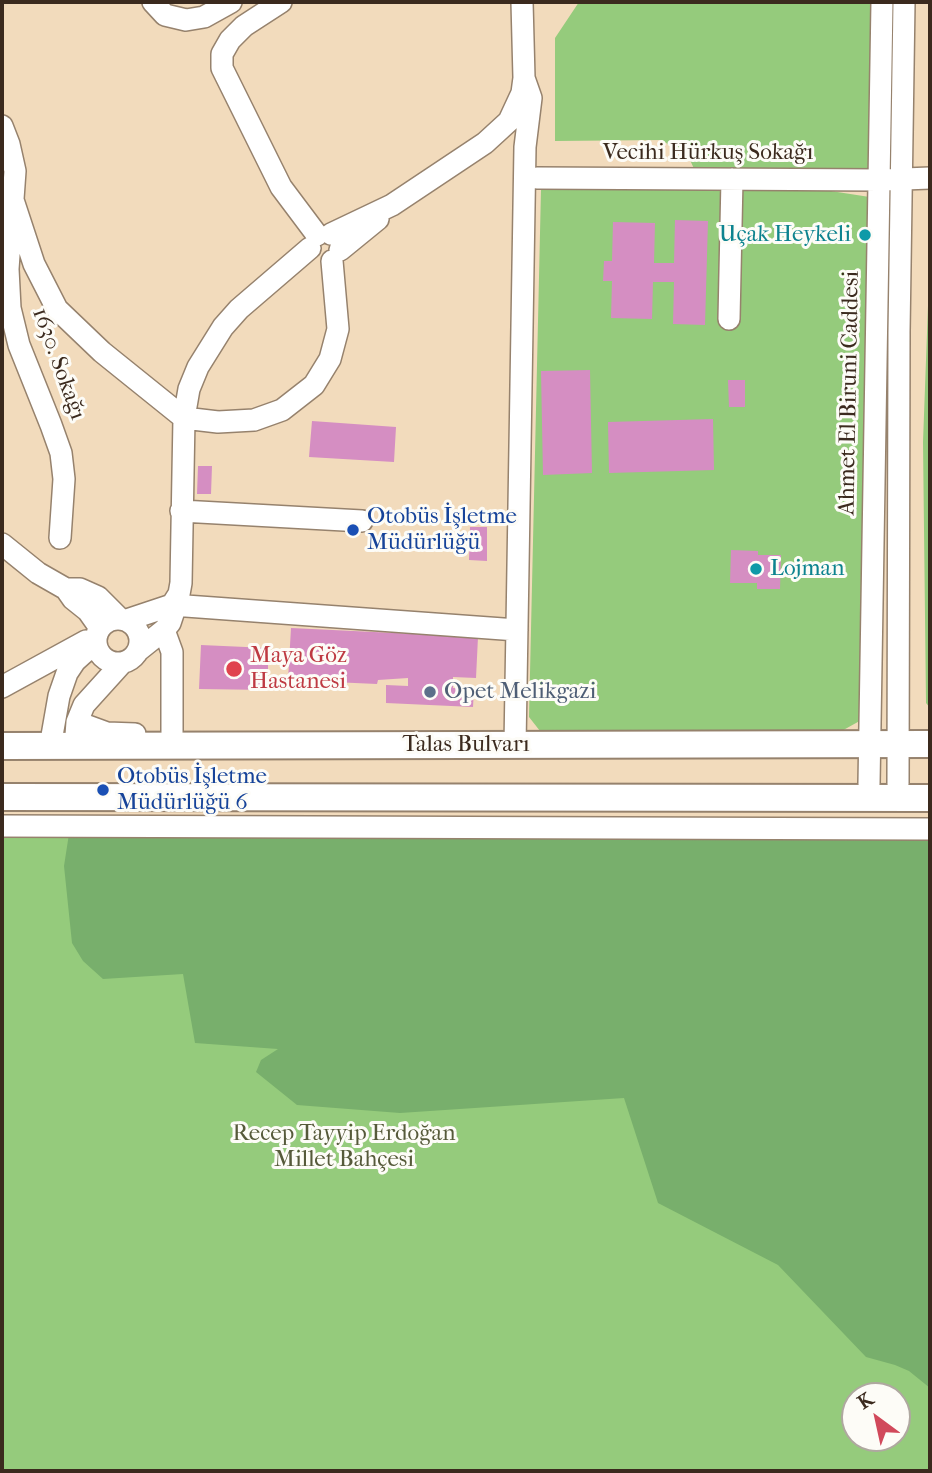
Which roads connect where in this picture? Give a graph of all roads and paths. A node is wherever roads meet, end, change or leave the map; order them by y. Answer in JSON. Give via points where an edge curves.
{"nodes":[{"id":1,"x":153,"y":2,"type":"edge"},
{"id":2,"x":231,"y":2,"type":"edge"},
{"id":3,"x":281,"y":2,"type":"edge"},
{"id":4,"x":522,"y":2,"type":"edge"},
{"id":5,"x":882,"y":2,"type":"edge"},
{"id":6,"x":904,"y":2,"type":"edge"},
{"id":7,"x":524,"y":78,"type":"junction"},
{"id":8,"x":2,"y":127,"type":"edge"},
{"id":9,"x":537,"y":178,"type":"dead end"},
{"id":10,"x":930,"y":178,"type":"edge"},
{"id":11,"x":732,"y":179,"type":"junction"},
{"id":12,"x":879,"y":180,"type":"junction"},
{"id":13,"x":901,"y":180,"type":"junction"},
{"id":14,"x":13,"y":200,"type":"junction"},
{"id":15,"x":325,"y":248,"type":"junction"},
{"id":16,"x":889,"y":268,"type":"junction"},
{"id":17,"x":729,"y":319,"type":"dead end"},
{"id":18,"x":184,"y":418,"type":"junction"},
{"id":19,"x":181,"y":511,"type":"junction"},
{"id":20,"x":362,"y":521,"type":"dead end"},
{"id":21,"x":60,"y":538,"type":"dead end"},
{"id":22,"x":2,"y":544,"type":"edge"},
{"id":23,"x":66,"y":589,"type":"junction"},
{"id":24,"x":172,"y":605,"type":"junction"},
{"id":25,"x":123,"y":619,"type":"junction"},
{"id":26,"x":517,"y":630,"type":"junction"},
{"id":27,"x":164,"y":631,"type":"junction"},
{"id":28,"x":97,"y":635,"type":"junction"},
{"id":29,"x":130,"y":657,"type":"junction"},
{"id":30,"x":33,"y":670,"type":"junction"},
{"id":31,"x":63,"y":684,"type":"junction"},
{"id":32,"x":2,"y":687,"type":"edge"},
{"id":33,"x":77,"y":735,"type":"junction"},
{"id":34,"x":172,"y":736,"type":"junction"},
{"id":35,"x":870,"y":743,"type":"junction"},
{"id":36,"x":898,"y":743,"type":"junction"},
{"id":37,"x":930,"y":744,"type":"edge"},
{"id":38,"x":515,"y":745,"type":"junction"},
{"id":39,"x":2,"y":746,"type":"edge"},
{"id":40,"x":291,"y":746,"type":"junction"},
{"id":41,"x":50,"y":747,"type":"junction"},
{"id":42,"x":2,"y":783,"type":"edge"},
{"id":43,"x":869,"y":784,"type":"junction"},
{"id":44,"x":898,"y":784,"type":"junction"},
{"id":45,"x":930,"y":784,"type":"edge"},
{"id":46,"x":2,"y":797,"type":"edge"},
{"id":47,"x":930,"y":798,"type":"edge"},
{"id":48,"x":2,"y":826,"type":"edge"},
{"id":49,"x":930,"y":829,"type":"edge"}],
"edges":[{"from":1,"to":2,"type":"street","via":[[165,15],[186,20],[204,17]]},
{"from":3,"to":15,"type":"street","via":[[230,40],[222,54],[222,68],[282,187]]},
{"from":4,"to":7,"type":"street"},
{"from":5,"to":12,"type":"street","name":"Ahmet El Biruni Caddesi"},
{"from":6,"to":13,"type":"street","name":"Ahmet El Biruni Caddesi"},
{"from":7,"to":15,"type":"street","via":[[516,109],[500,132],[392,205],[376,222]]},
{"from":7,"to":26,"type":"street","via":[[531,98],[526,147]]},
{"from":8,"to":14,"type":"street","name":"1630. Sokağı","via":[[13,157]]},
{"from":9,"to":11,"type":"street","name":"Vecihi Hürkuş Sokağı"},
{"from":10,"to":13,"type":"street"},
{"from":11,"to":12,"type":"street","name":"Vecihi Hürkuş Sokağı"},
{"from":11,"to":17,"type":"street"},
{"from":12,"to":13,"type":"street","name":"Vecihi Hürkuş Sokağı"},
{"from":12,"to":16,"type":"street","name":"Ahmet El Biruni Caddesi"},
{"from":13,"to":16,"type":"street","name":"Ahmet El Biruni Caddesi"},
{"from":14,"to":18,"type":"street","via":[[34,264],[57,309]]},
{"from":14,"to":21,"type":"street","name":"1630. Sokağı","via":[[10,307],[19,345],[61,453]]},
{"from":15,"to":18,"type":"street","via":[[239,309],[210,346],[189,389]]},
{"from":15,"to":18,"type":"street","via":[[338,329],[330,359],[314,385],[282,410],[254,419],[218,422]]},
{"from":16,"to":35,"type":"street","name":"Ahmet El Biruni Caddesi"},
{"from":16,"to":36,"type":"street","name":"Ahmet El Biruni Caddesi"},
{"from":18,"to":19,"type":"street"},
{"from":19,"to":20,"type":"street"},
{"from":19,"to":24,"type":"street","via":[[181,583]]},
{"from":22,"to":23,"type":"street"},
{"from":23,"to":25,"type":"street","via":[[98,597]]},
{"from":23,"to":28,"type":"street","via":[[88,611]]},
{"from":24,"to":25,"type":"street"},
{"from":24,"to":26,"type":"street"},
{"from":24,"to":27,"type":"street","via":[[173,614]]},
{"from":25,"to":28,"type":"street","via":[[112,619]]},
{"from":25,"to":29,"type":"street","via":[[138,629],[140,636]]},
{"from":26,"to":38,"type":"street"},
{"from":27,"to":29,"type":"street"},
{"from":27,"to":34,"type":"street","via":[[172,652]]},
{"from":28,"to":29,"type":"street","via":[[107,661]]},
{"from":28,"to":30,"type":"street"},
{"from":28,"to":31,"type":"street"},
{"from":29,"to":33,"type":"street","via":[[89,699]]},
{"from":30,"to":31,"type":"street"},
{"from":30,"to":32,"type":"street"},
{"from":31,"to":41,"type":"street"},
{"from":33,"to":34,"type":"street"},
{"from":33,"to":40,"type":"main road","name":"Talas Bulvarı"},
{"from":33,"to":41,"type":"main road","name":"Talas Bulvarı"},
{"from":34,"to":40,"type":"street"},
{"from":35,"to":36,"type":"main road","name":"Talas Bulvarı"},
{"from":35,"to":38,"type":"main road","name":"Talas Bulvarı"},
{"from":35,"to":43,"type":"street","name":"Ahmet El Biruni Caddesi"},
{"from":36,"to":37,"type":"main road","name":"Talas Bulvarı"},
{"from":36,"to":44,"type":"street","name":"Ahmet El Biruni Caddesi"},
{"from":38,"to":40,"type":"main road","name":"Talas Bulvarı"},
{"from":39,"to":41,"type":"main road","name":"Talas Bulvarı"},
{"from":42,"to":43,"type":"main road","name":"Talas Bulvarı"},
{"from":43,"to":44,"type":"main road","name":"Talas Bulvarı"},
{"from":44,"to":45,"type":"main road","name":"Talas Bulvarı"},
{"from":46,"to":47,"type":"main road"},
{"from":48,"to":49,"type":"street"}]}
